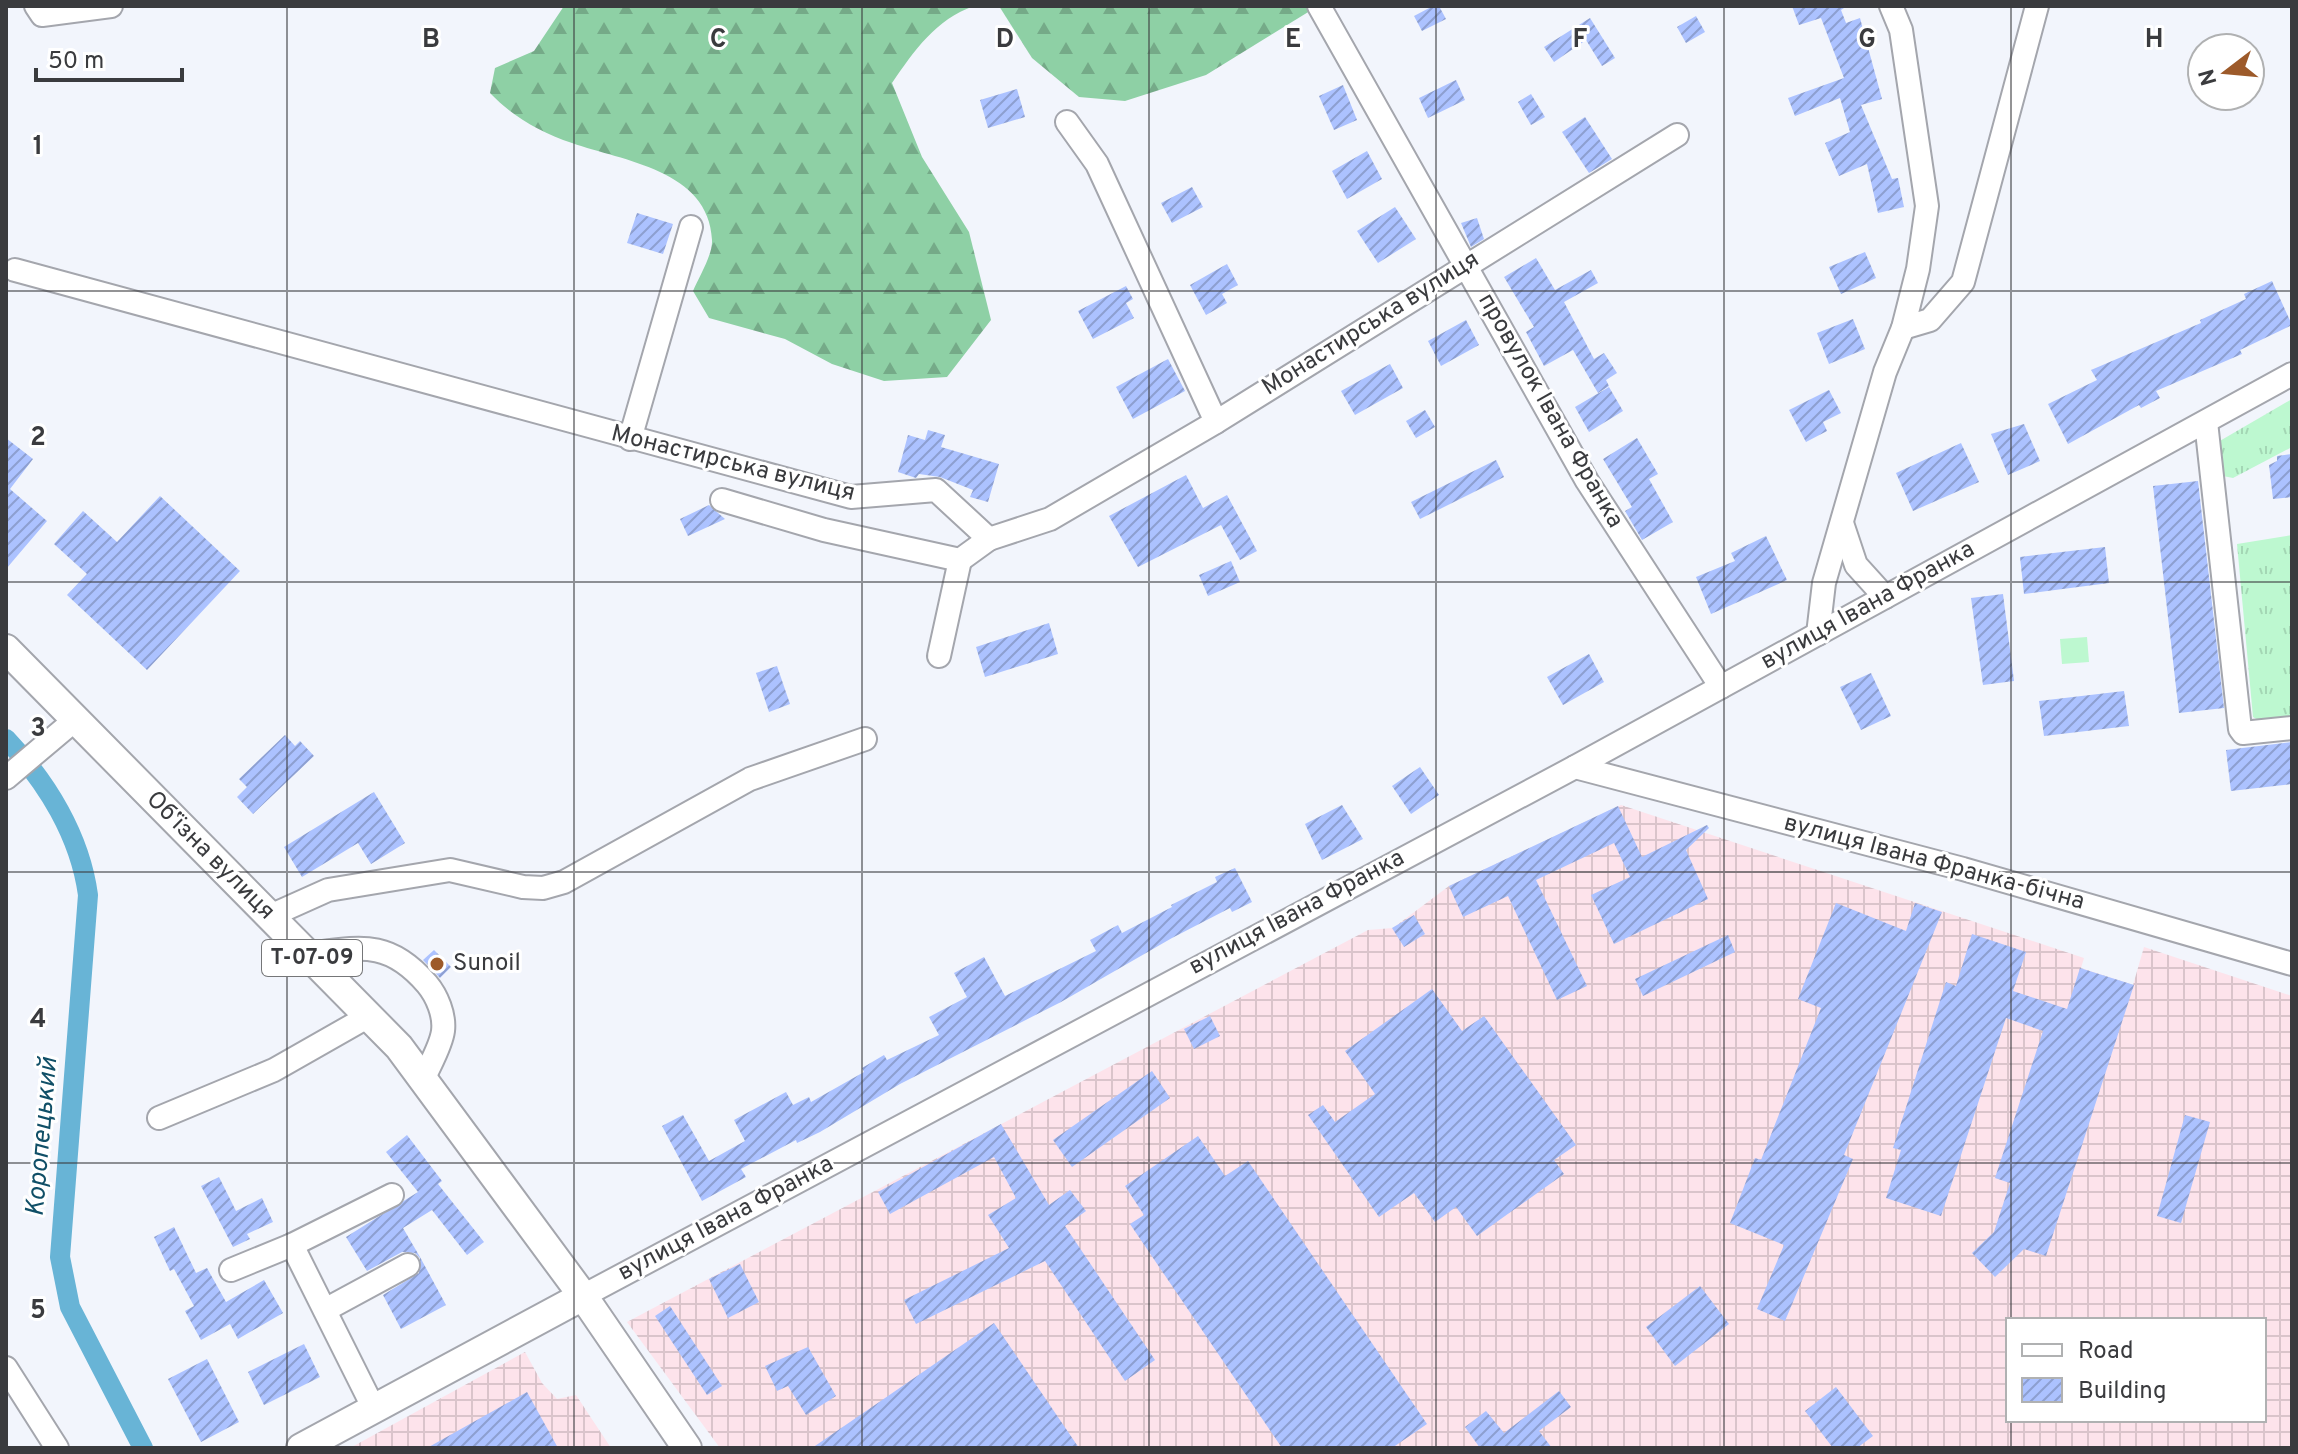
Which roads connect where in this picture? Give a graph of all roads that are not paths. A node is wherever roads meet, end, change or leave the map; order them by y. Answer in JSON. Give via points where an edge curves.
{"nodes":[{"id":1,"x":36,"y":6,"type":"edge"},
{"id":2,"x":111,"y":6,"type":"edge"},
{"id":3,"x":1319,"y":6,"type":"edge"},
{"id":4,"x":1891,"y":6,"type":"edge"},
{"id":5,"x":2037,"y":6,"type":"edge"},
{"id":6,"x":1067,"y":122,"type":"dead end"},
{"id":7,"x":1677,"y":135,"type":"dead end"},
{"id":8,"x":691,"y":227,"type":"dead end"},
{"id":9,"x":1465,"y":264,"type":"junction"},
{"id":10,"x":15,"y":270,"type":"dead end"},
{"id":11,"x":1903,"y":328,"type":"junction"},
{"id":12,"x":2292,"y":374,"type":"edge"},
{"id":13,"x":1216,"y":422,"type":"junction"},
{"id":14,"x":2206,"y":422,"type":"junction"},
{"id":15,"x":630,"y":439,"type":"junction"},
{"id":16,"x":722,"y":500,"type":"dead end"},
{"id":17,"x":1842,"y":523,"type":"junction"},
{"id":18,"x":989,"y":539,"type":"junction"},
{"id":19,"x":960,"y":560,"type":"junction"},
{"id":20,"x":1885,"y":597,"type":"junction"},
{"id":21,"x":1818,"y":634,"type":"junction"},
{"id":22,"x":6,"y":649,"type":"edge"},
{"id":23,"x":939,"y":656,"type":"dead end"},
{"id":24,"x":1721,"y":687,"type":"junction"},
{"id":25,"x":76,"y":719,"type":"junction"},
{"id":26,"x":2292,"y":728,"type":"edge"},
{"id":27,"x":865,"y":739,"type":"dead end"},
{"id":28,"x":1575,"y":767,"type":"junction"},
{"id":29,"x":10,"y":775,"type":"edge"},
{"id":30,"x":270,"y":916,"type":"junction"},
{"id":31,"x":308,"y":954,"type":"junction"},
{"id":32,"x":2285,"y":959,"type":"edge"},
{"id":33,"x":369,"y":1016,"type":"junction"},
{"id":34,"x":424,"y":1078,"type":"junction"},
{"id":35,"x":159,"y":1118,"type":"dead end"},
{"id":36,"x":392,"y":1195,"type":"dead end"},
{"id":37,"x":292,"y":1245,"type":"junction"},
{"id":38,"x":408,"y":1265,"type":"dead end"},
{"id":39,"x":231,"y":1270,"type":"dead end"},
{"id":40,"x":583,"y":1296,"type":"junction"},
{"id":41,"x":325,"y":1310,"type":"junction"},
{"id":42,"x":6,"y":1368,"type":"edge"},
{"id":43,"x":374,"y":1409,"type":"junction"},
{"id":44,"x":57,"y":1448,"type":"edge"},
{"id":45,"x":301,"y":1448,"type":"edge"},
{"id":46,"x":687,"y":1448,"type":"edge"}],
"edges":[{"from":1,"to":2,"type":"street","via":[[42,15]]},
{"from":3,"to":9,"type":"street","name":"провулок Івана Франка"},
{"from":4,"to":11,"type":"street","via":[[1901,30],[1927,206]]},
{"from":5,"to":11,"type":"street","via":[[1963,282],[1930,320]]},
{"from":6,"to":13,"type":"street","via":[[1097,164]]},
{"from":7,"to":9,"type":"street","name":"Монастирська вулиця"},
{"from":8,"to":15,"type":"street"},
{"from":9,"to":13,"type":"street","name":"Монастирська вулиця"},
{"from":9,"to":24,"type":"street","name":"провулок Івана Франка","via":[[1587,481]]},
{"from":10,"to":15,"type":"street","name":"Монастирська вулиця"},
{"from":11,"to":17,"type":"street","via":[[1885,372]]},
{"from":12,"to":14,"type":"street","name":"вулиця Івана Франка"},
{"from":13,"to":18,"type":"street","name":"Монастирська вулиця","via":[[1050,519]]},
{"from":14,"to":20,"type":"street","name":"вулиця Івана Франка"},
{"from":14,"to":26,"type":"street","via":[[2240,729],[2243,733]]},
{"from":15,"to":18,"type":"street","name":"Монастирська вулиця","via":[[851,497],[936,490]]},
{"from":16,"to":19,"type":"street","via":[[824,530]]},
{"from":17,"to":20,"type":"street","via":[[1856,565]]},
{"from":17,"to":21,"type":"street","via":[[1824,583]]},
{"from":18,"to":19,"type":"street"},
{"from":19,"to":23,"type":"street"},
{"from":20,"to":21,"type":"street","name":"вулиця Івана Франка"},
{"from":21,"to":24,"type":"street","name":"вулиця Івана Франка"},
{"from":22,"to":25,"type":"main road","name":"Обʼїзна вулиця","number":"Т-07-09"},
{"from":24,"to":28,"type":"street","name":"вулиця Івана Франка"},
{"from":25,"to":29,"type":"street"},
{"from":25,"to":30,"type":"main road","name":"Обʼїзна вулиця","number":"Т-07-09"},
{"from":27,"to":30,"type":"street","via":[[750,779],[564,882],[523,887],[450,870],[328,890]]},
{"from":28,"to":32,"type":"street","name":"вулиця Івана Франка-бічна"},
{"from":28,"to":40,"type":"street","name":"вулиця Івана Франка"},
{"from":30,"to":31,"type":"main road","name":"Обʼїзна вулиця","number":"Т-07-09"},
{"from":31,"to":33,"type":"main road","name":"Обʼїзна вулиця","number":"Т-07-09"},
{"from":31,"to":34,"type":"street","via":[[368,949],[400,957],[412,967],[441,1010],[443,1031]]},
{"from":33,"to":34,"type":"main road","name":"Обʼїзна вулиця","number":"Т-07-09"},
{"from":33,"to":35,"type":"street","via":[[274,1070]]},
{"from":34,"to":40,"type":"main road","name":"Обʼїзна вулиця","number":"Т-07-09"},
{"from":36,"to":37,"type":"street"},
{"from":37,"to":39,"type":"street"},
{"from":37,"to":41,"type":"street"},
{"from":38,"to":41,"type":"street"},
{"from":40,"to":43,"type":"main road","name":"вулиця Івана Франка"},
{"from":40,"to":46,"type":"main road","number":"Т-07-09"},
{"from":41,"to":43,"type":"street"},
{"from":42,"to":44,"type":"street"},
{"from":43,"to":45,"type":"main road","name":"вулиця Івана Франка"}]}
